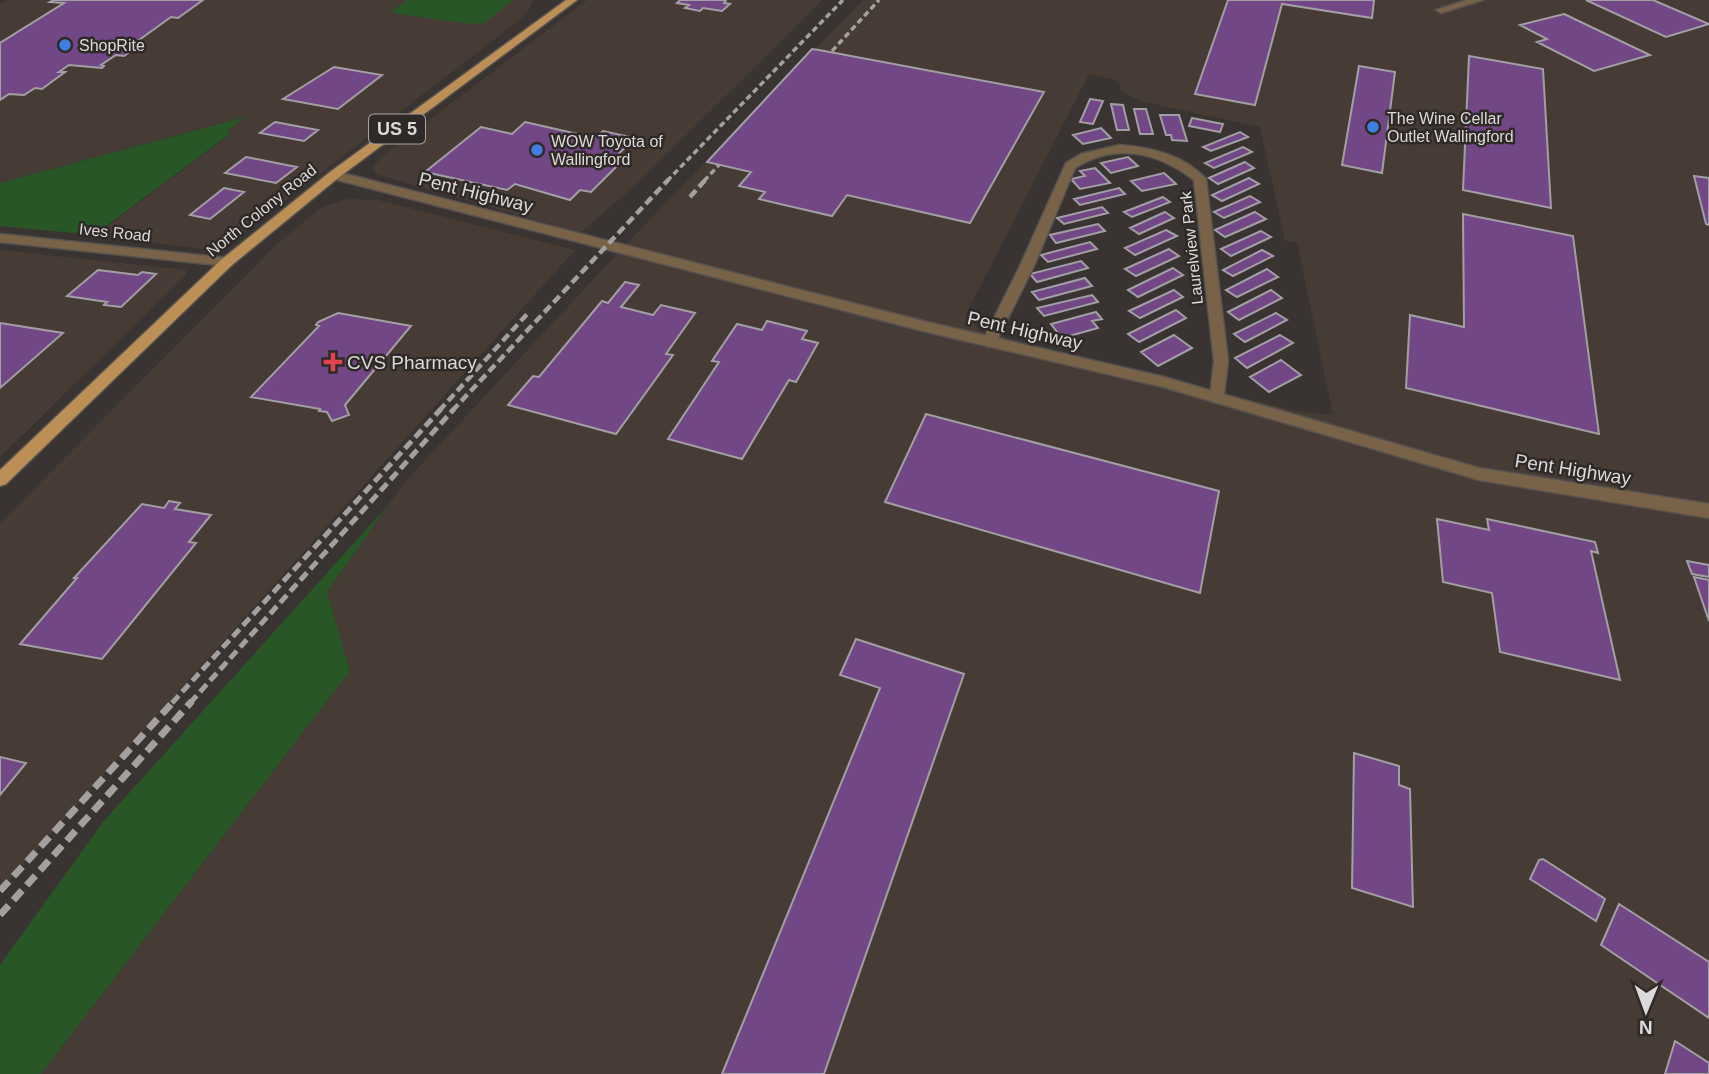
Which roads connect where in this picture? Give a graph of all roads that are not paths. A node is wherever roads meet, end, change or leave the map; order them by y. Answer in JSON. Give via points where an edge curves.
{"nodes":[{"id":1,"x":572,"y":0,"type":"edge"},
{"id":2,"x":1478,"y":0,"type":"edge"},
{"id":3,"x":1441,"y":10,"type":"dead end"},
{"id":4,"x":334,"y":175,"type":"junction"},
{"id":5,"x":0,"y":238,"type":"edge"},
{"id":6,"x":227,"y":262,"type":"junction"},
{"id":7,"x":989,"y":342,"type":"junction"},
{"id":8,"x":1218,"y":398,"type":"junction"},
{"id":9,"x":0,"y":480,"type":"edge"},
{"id":10,"x":1709,"y":511,"type":"edge"}],
"edges":[{"from":1,"to":4,"type":"main road","name":"North Colony Road","number":"US 5"},
{"from":2,"to":3,"type":"street"},
{"from":4,"to":6,"type":"main road","name":"North Colony Road","number":"US 5"},
{"from":4,"to":7,"type":"street","name":"Pent Highway"},
{"from":5,"to":6,"type":"street","name":"Ives Road"},
{"from":6,"to":9,"type":"main road","name":"North Colony Road","number":"US 5"},
{"from":7,"to":8,"type":"street","name":"Pent Highway"},
{"from":7,"to":8,"type":"street","name":"Laurelview Park","via":[[1070,166],[1104,150],[1155,153],[1182,163],[1200,179],[1221,361]]},
{"from":8,"to":10,"type":"street","name":"Pent Highway","via":[[1479,474]]}]}
